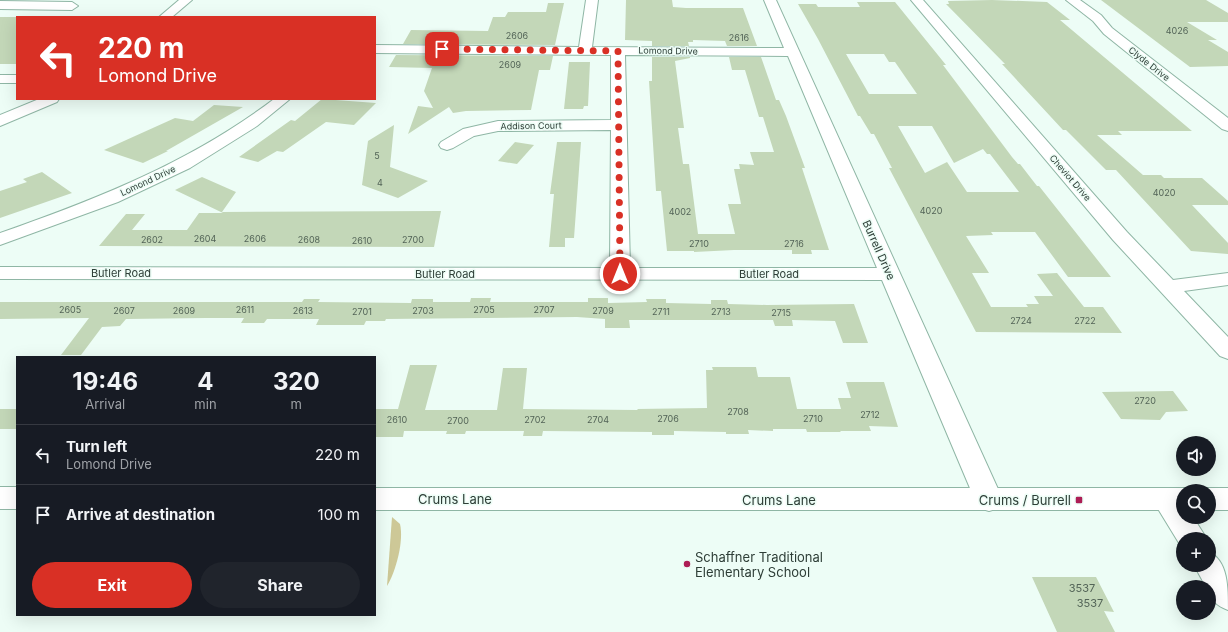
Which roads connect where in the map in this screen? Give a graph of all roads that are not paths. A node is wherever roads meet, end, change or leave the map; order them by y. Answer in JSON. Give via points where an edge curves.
{"nodes":[{"id":1,"x":186,"y":0,"type":"edge"},
{"id":2,"x":592,"y":0,"type":"edge"},
{"id":3,"x":770,"y":0,"type":"edge"},
{"id":4,"x":917,"y":0,"type":"edge"},
{"id":5,"x":1072,"y":0,"type":"edge"},
{"id":6,"x":0,"y":6,"type":"edge"},
{"id":7,"x":72,"y":6,"type":"dead end"},
{"id":8,"x":166,"y":16,"type":"edge"},
{"id":9,"x":376,"y":49,"type":"edge"},
{"id":10,"x":585,"y":50,"type":"junction"},
{"id":11,"x":618,"y":51,"type":"junction"},
{"id":12,"x":792,"y":52,"type":"junction"},
{"id":13,"x":0,"y":79,"type":"edge"},
{"id":14,"x":16,"y":79,"type":"edge"},
{"id":15,"x":50,"y":100,"type":"edge"},
{"id":16,"x":283,"y":100,"type":"edge"},
{"id":17,"x":0,"y":121,"type":"edge"},
{"id":18,"x":619,"y":125,"type":"junction"},
{"id":19,"x":1228,"y":126,"type":"edge"},
{"id":20,"x":447,"y":145,"type":"dead end"},
{"id":21,"x":0,"y":239,"type":"edge"},
{"id":22,"x":0,"y":273,"type":"edge"},
{"id":23,"x":620,"y":274,"type":"junction"},
{"id":24,"x":890,"y":274,"type":"junction"},
{"id":25,"x":1228,"y":279,"type":"edge"},
{"id":26,"x":1168,"y":287,"type":"junction"},
{"id":27,"x":1228,"y":351,"type":"edge"},
{"id":28,"x":0,"y":498,"type":"edge"},
{"id":29,"x":16,"y":498,"type":"edge"},
{"id":30,"x":376,"y":499,"type":"edge"},
{"id":31,"x":1175,"y":499,"type":"edge"},
{"id":32,"x":1216,"y":499,"type":"edge"},
{"id":33,"x":1228,"y":499,"type":"edge"},
{"id":34,"x":989,"y":500,"type":"junction"},
{"id":35,"x":1189,"y":532,"type":"edge"},
{"id":36,"x":1213,"y":572,"type":"edge"},
{"id":37,"x":1228,"y":596,"type":"edge"}],
"edges":[{"from":1,"to":8,"type":"street"},
{"from":2,"to":10,"type":"street"},
{"from":3,"to":12,"type":"street","name":"Burrell Drive"},
{"from":4,"to":26,"type":"street","name":"Cheviot Drive","via":[[1120,236]]},
{"from":5,"to":19,"type":"street","name":"Clyde Drive"},
{"from":6,"to":7,"type":"street"},
{"from":9,"to":10,"type":"street","name":"Lomond Drive"},
{"from":10,"to":11,"type":"street","name":"Lomond Drive"},
{"from":11,"to":12,"type":"street","name":"Lomond Drive"},
{"from":11,"to":18,"type":"street"},
{"from":12,"to":24,"type":"street","name":"Burrell Drive"},
{"from":13,"to":14,"type":"street"},
{"from":15,"to":17,"type":"street"},
{"from":16,"to":21,"type":"street","name":"Lomond Drive","via":[[238,133],[169,172],[106,200]]},
{"from":18,"to":20,"type":"street","name":"Addison Court","via":[[498,126],[468,132]]},
{"from":18,"to":23,"type":"street"},
{"from":22,"to":23,"type":"street","name":"Butler Road"},
{"from":23,"to":24,"type":"street","name":"Butler Road"},
{"from":24,"to":34,"type":"street","name":"Burrell Drive"},
{"from":25,"to":26,"type":"street"},
{"from":26,"to":27,"type":"street","name":"Cheviot Drive"},
{"from":28,"to":29,"type":"street"},
{"from":30,"to":34,"type":"street","name":"Crums Lane"},
{"from":31,"to":34,"type":"street","name":"Crums Lane"},
{"from":31,"to":35,"type":"street"},
{"from":32,"to":33,"type":"street"},
{"from":36,"to":37,"type":"street"}]}
